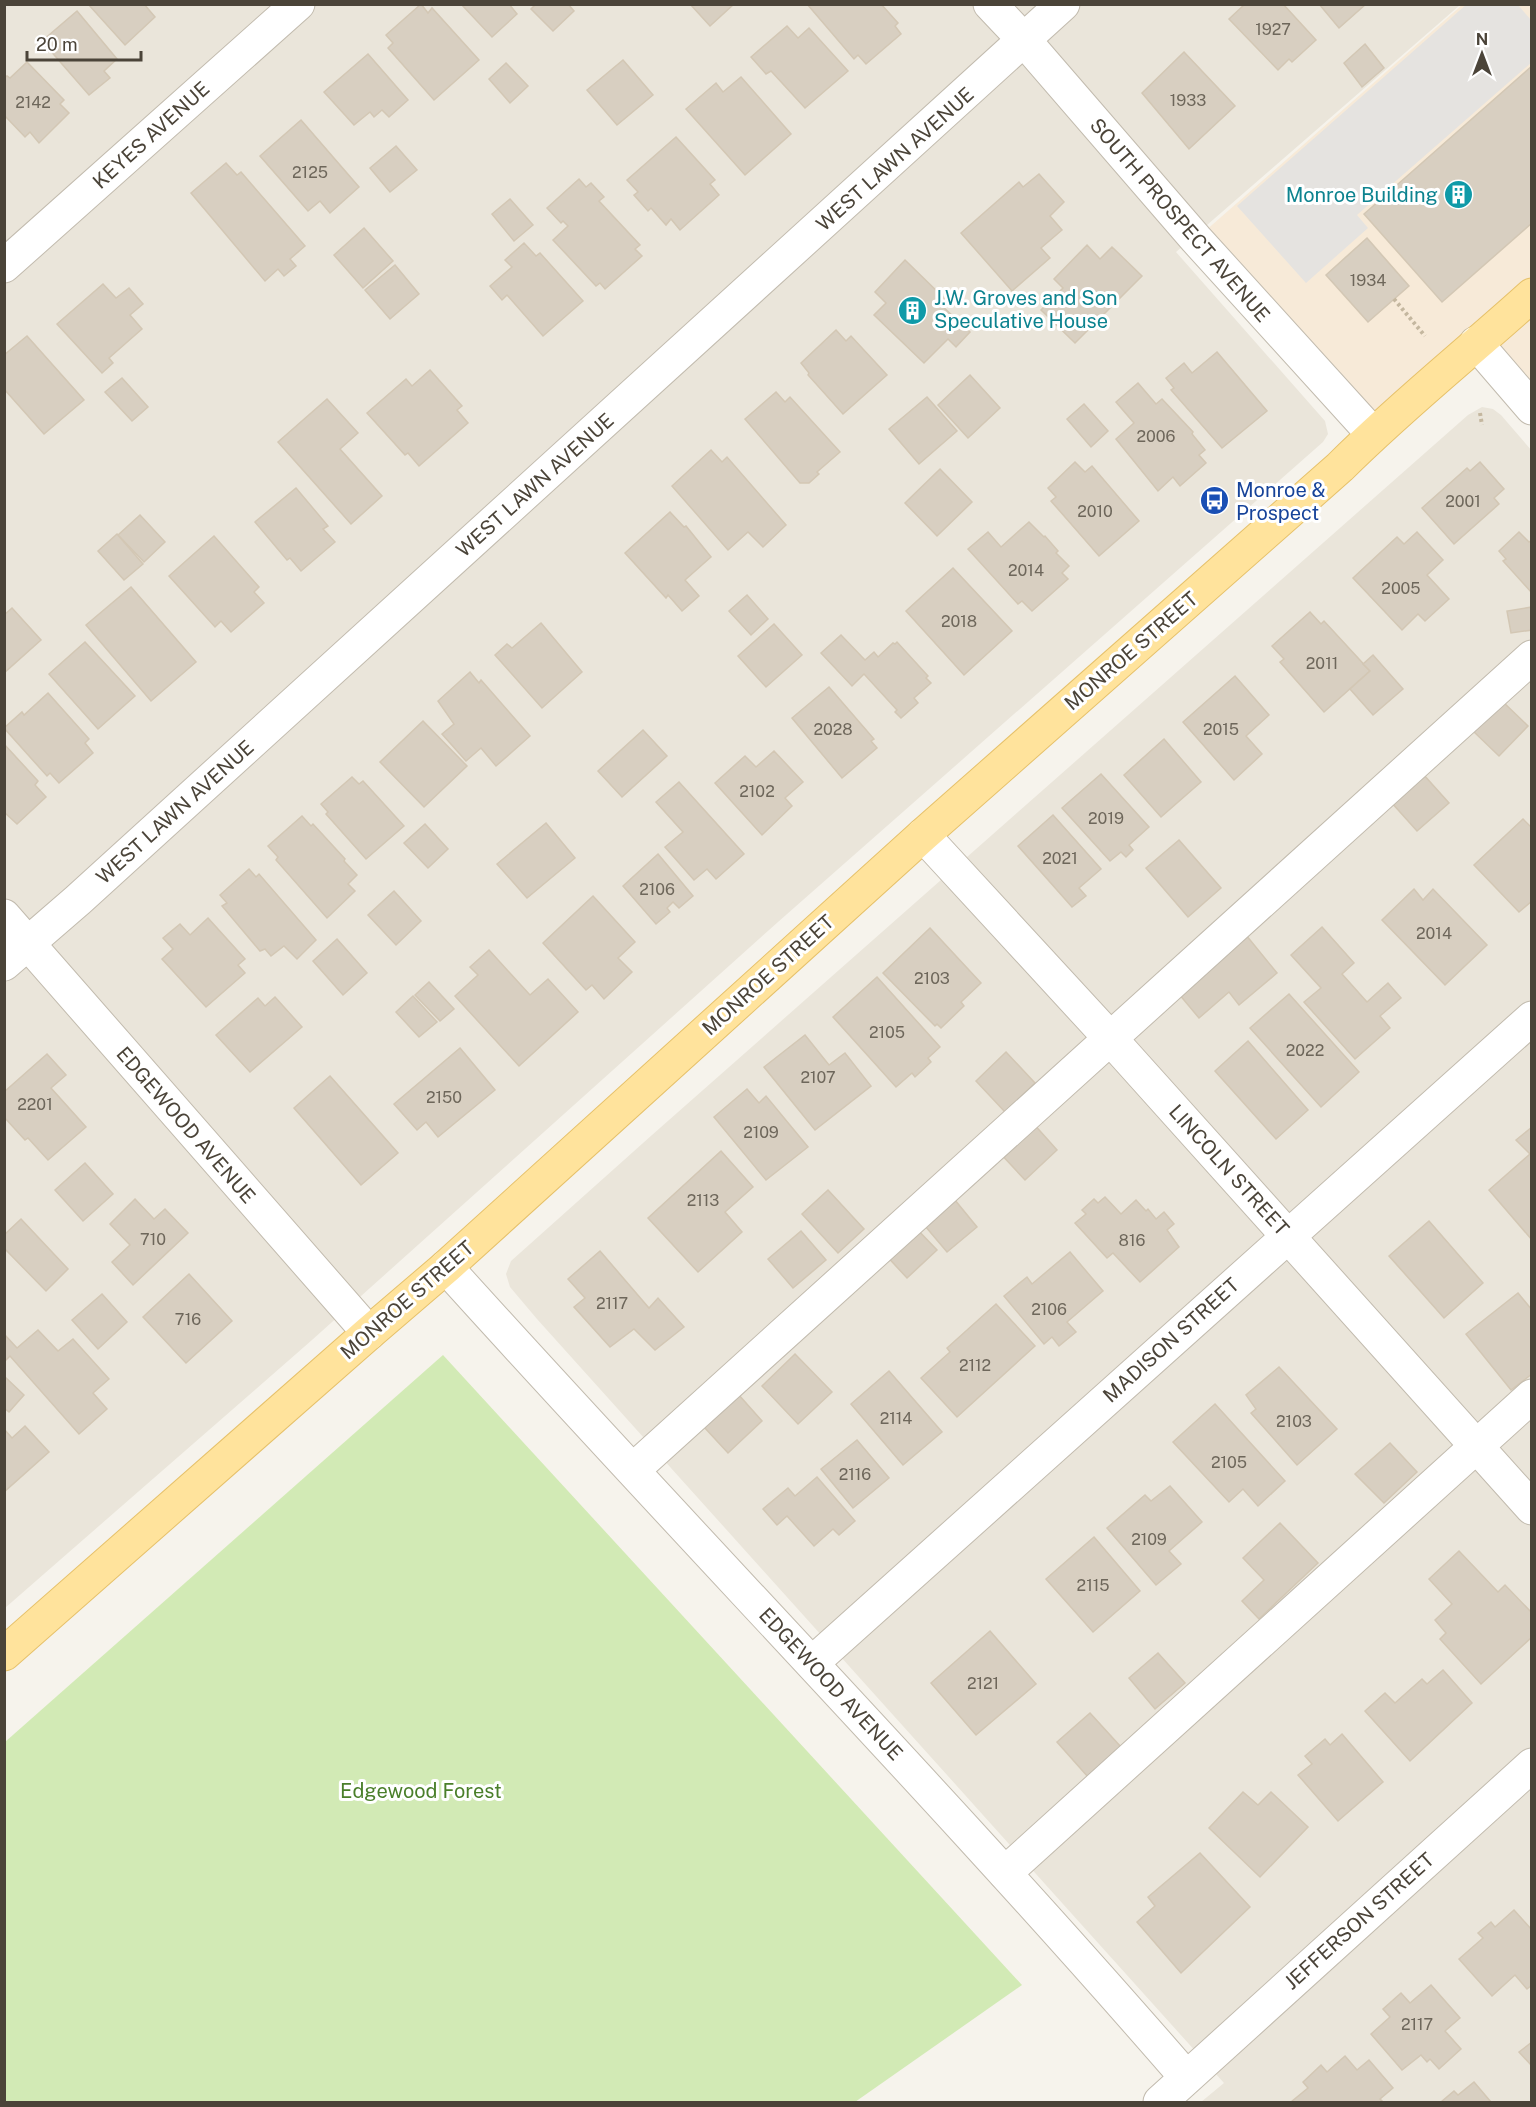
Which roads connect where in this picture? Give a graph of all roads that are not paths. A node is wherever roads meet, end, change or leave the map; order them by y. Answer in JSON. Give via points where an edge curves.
{"nodes":[{"id":1,"x":298,"y":4,"type":"edge"},
{"id":2,"x":990,"y":4,"type":"edge"},
{"id":3,"x":1063,"y":4,"type":"edge"},
{"id":4,"x":1024,"y":40,"type":"junction"},
{"id":5,"x":4,"y":266,"type":"edge"},
{"id":6,"x":1532,"y":295,"type":"edge"},
{"id":7,"x":1476,"y":343,"type":"junction"},
{"id":8,"x":1532,"y":408,"type":"edge"},
{"id":9,"x":1373,"y":434,"type":"junction"},
{"id":10,"x":1532,"y":657,"type":"edge"},
{"id":11,"x":923,"y":835,"type":"junction"},
{"id":12,"x":4,"y":916,"type":"edge"},
{"id":13,"x":29,"y":943,"type":"junction"},
{"id":14,"x":4,"y":964,"type":"edge"},
{"id":15,"x":1532,"y":1018,"type":"edge"},
{"id":16,"x":1109,"y":1037,"type":"junction"},
{"id":17,"x":1288,"y":1236,"type":"junction"},
{"id":18,"x":446,"y":1267,"type":"junction"},
{"id":19,"x":369,"y":1333,"type":"junction"},
{"id":20,"x":1532,"y":1396,"type":"edge"},
{"id":21,"x":1476,"y":1446,"type":"junction"},
{"id":22,"x":633,"y":1470,"type":"junction"},
{"id":23,"x":1532,"y":1508,"type":"edge"},
{"id":24,"x":4,"y":1654,"type":"edge"},
{"id":25,"x":812,"y":1663,"type":"junction"},
{"id":26,"x":1532,"y":1765,"type":"edge"},
{"id":27,"x":1005,"y":1873,"type":"junction"},
{"id":28,"x":1186,"y":2077,"type":"junction"},
{"id":29,"x":1160,"y":2103,"type":"edge"}],
"edges":[{"from":1,"to":5,"type":"street","name":"KEYES AVENUE"},
{"from":2,"to":4,"type":"street","name":"SOUTH PROSPECT AVENUE"},
{"from":3,"to":4,"type":"street","name":"WEST LAWN AVENUE"},
{"from":4,"to":9,"type":"street","name":"SOUTH PROSPECT AVENUE","via":[[1196,239]]},
{"from":4,"to":13,"type":"street","name":"WEST LAWN AVENUE"},
{"from":6,"to":7,"type":"main road","name":"MONROE STREET"},
{"from":7,"to":8,"type":"street"},
{"from":7,"to":9,"type":"main road","name":"MONROE STREET"},
{"from":9,"to":11,"type":"main road","name":"MONROE STREET"},
{"from":10,"to":16,"type":"street"},
{"from":11,"to":16,"type":"street","name":"LINCOLN STREET"},
{"from":11,"to":18,"type":"main road","name":"MONROE STREET"},
{"from":12,"to":13,"type":"street","name":"EDGEWOOD AVENUE"},
{"from":13,"to":14,"type":"street","name":"WEST LAWN AVENUE"},
{"from":13,"to":19,"type":"street","name":"EDGEWOOD AVENUE"},
{"from":15,"to":17,"type":"street","name":"MADISON STREET"},
{"from":16,"to":17,"type":"street","name":"LINCOLN STREET"},
{"from":16,"to":22,"type":"street"},
{"from":17,"to":21,"type":"street","name":"LINCOLN STREET"},
{"from":17,"to":25,"type":"street","name":"MADISON STREET"},
{"from":18,"to":19,"type":"main road","name":"MONROE STREET"},
{"from":18,"to":22,"type":"street","name":"EDGEWOOD AVENUE"},
{"from":19,"to":24,"type":"main road","name":"MONROE STREET"},
{"from":20,"to":21,"type":"street"},
{"from":21,"to":23,"type":"street","name":"LINCOLN STREET"},
{"from":21,"to":27,"type":"street"},
{"from":22,"to":25,"type":"street","name":"EDGEWOOD AVENUE"},
{"from":25,"to":27,"type":"street","name":"EDGEWOOD AVENUE"},
{"from":26,"to":28,"type":"street","name":"JEFFERSON STREET"},
{"from":27,"to":28,"type":"street","name":"EDGEWOOD AVENUE"},
{"from":28,"to":29,"type":"street"}]}
